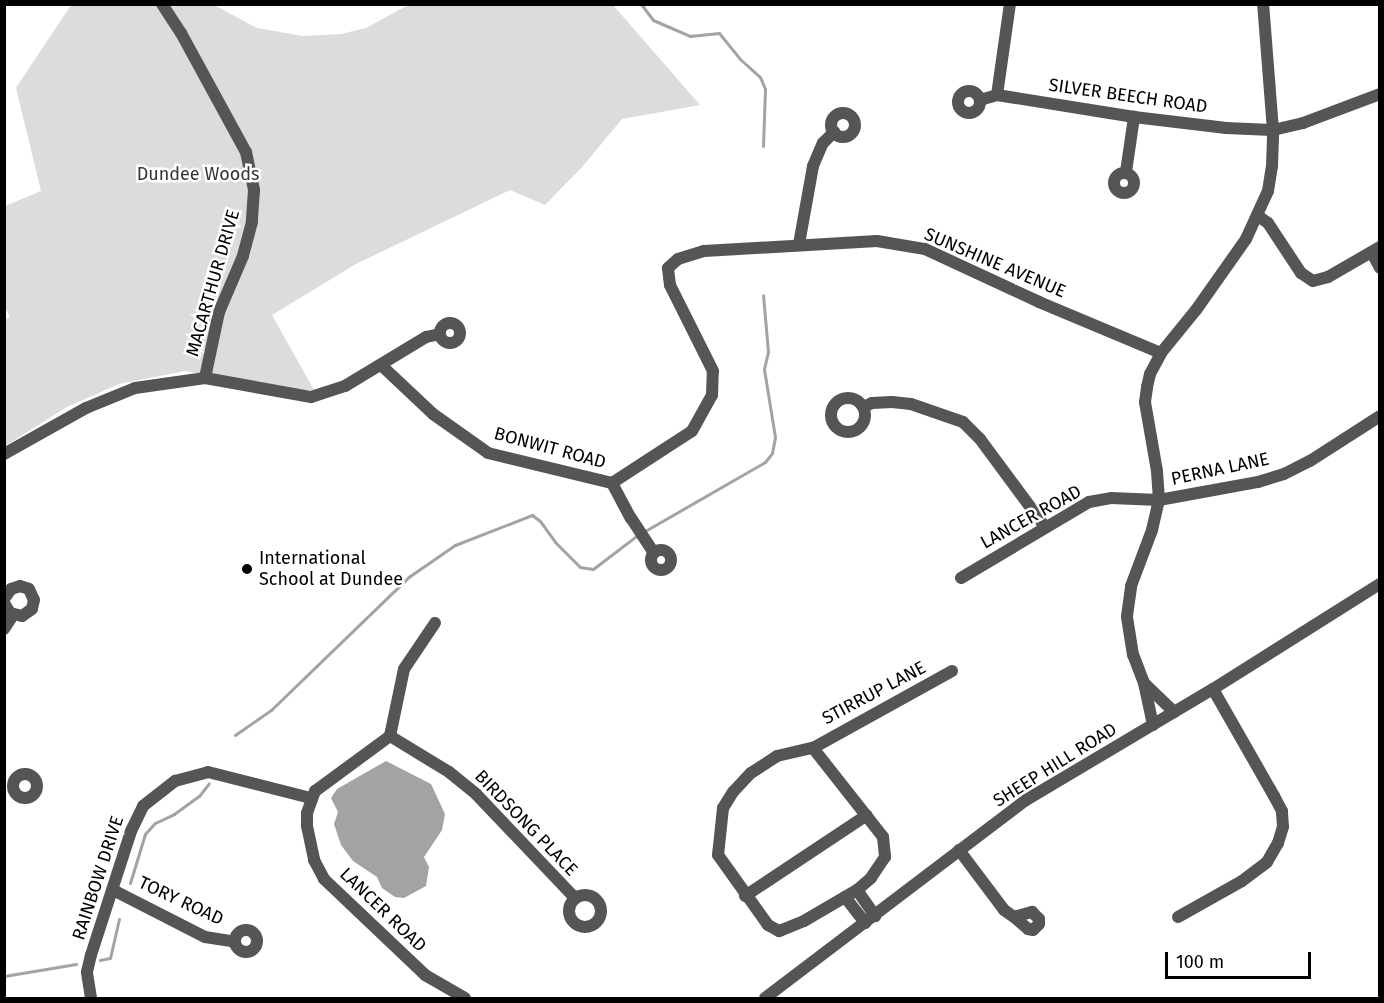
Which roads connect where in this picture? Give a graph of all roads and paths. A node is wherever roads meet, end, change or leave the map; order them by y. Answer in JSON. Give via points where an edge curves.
{"nodes":[{"id":1,"x":162,"y":4,"type":"edge"},
{"id":2,"x":1010,"y":4,"type":"edge"},
{"id":3,"x":1263,"y":4,"type":"edge"},
{"id":4,"x":1380,"y":94,"type":"edge"},
{"id":5,"x":997,"y":95,"type":"junction"},
{"id":6,"x":980,"y":100,"type":"dead end"},
{"id":7,"x":1134,"y":117,"type":"junction"},
{"id":8,"x":1273,"y":130,"type":"junction"},
{"id":9,"x":834,"y":132,"type":"dead end"},
{"id":10,"x":1125,"y":172,"type":"dead end"},
{"id":11,"x":1258,"y":216,"type":"junction"},
{"id":12,"x":799,"y":244,"type":"junction"},
{"id":13,"x":1376,"y":250,"type":"edge"},
{"id":14,"x":668,"y":268,"type":"joint"},
{"id":15,"x":1380,"y":268,"type":"edge"},
{"id":16,"x":440,"y":334,"type":"dead end"},
{"id":17,"x":1161,"y":353,"type":"junction"},
{"id":18,"x":381,"y":365,"type":"junction"},
{"id":19,"x":205,"y":378,"type":"junction"},
{"id":20,"x":864,"y":407,"type":"dead end"},
{"id":21,"x":1380,"y":416,"type":"edge"},
{"id":22,"x":4,"y":454,"type":"edge"},
{"id":23,"x":612,"y":483,"type":"junction"},
{"id":24,"x":1159,"y":500,"type":"junction"},
{"id":25,"x":1045,"y":527,"type":"junction"},
{"id":26,"x":654,"y":553,"type":"dead end"},
{"id":27,"x":961,"y":578,"type":"dead end"},
{"id":28,"x":1380,"y":584,"type":"edge"},
{"id":29,"x":4,"y":601,"type":"edge"},
{"id":30,"x":13,"y":615,"type":"junction"},
{"id":31,"x":435,"y":623,"type":"dead end"},
{"id":32,"x":4,"y":629,"type":"edge"},
{"id":33,"x":952,"y":671,"type":"dead end"},
{"id":34,"x":1143,"y":683,"type":"junction"},
{"id":35,"x":1213,"y":689,"type":"junction"},
{"id":36,"x":1163,"y":719,"type":"junction"},
{"id":37,"x":390,"y":736,"type":"junction"},
{"id":38,"x":813,"y":748,"type":"junction"},
{"id":39,"x":311,"y":798,"type":"junction"},
{"id":40,"x":867,"y":815,"type":"junction"},
{"id":41,"x":959,"y":850,"type":"junction"},
{"id":42,"x":113,"y":890,"type":"junction"},
{"id":43,"x":857,"y":890,"type":"junction"},
{"id":44,"x":745,"y":896,"type":"junction"},
{"id":45,"x":845,"y":897,"type":"junction"},
{"id":46,"x":575,"y":898,"type":"dead end"},
{"id":47,"x":1014,"y":916,"type":"dead end"},
{"id":48,"x":1178,"y":917,"type":"dead end"},
{"id":49,"x":870,"y":919,"type":"junction"},
{"id":50,"x":235,"y":942,"type":"dead end"},
{"id":51,"x":91,"y":999,"type":"edge"},
{"id":52,"x":465,"y":999,"type":"edge"},
{"id":53,"x":765,"y":999,"type":"edge"}],
"edges":[{"from":1,"to":19,"type":"street","name":"MACARTHUR DRIVE","via":[[246,152],[254,190],[252,222],[243,256],[219,312]]},
{"from":2,"to":5,"type":"street"},
{"from":3,"to":8,"type":"street"},
{"from":4,"to":8,"type":"street","name":"SILVER BEECH ROAD"},
{"from":5,"to":6,"type":"street","name":"SILVER BEECH ROAD"},
{"from":5,"to":7,"type":"street","name":"SILVER BEECH ROAD"},
{"from":7,"to":8,"type":"street","name":"SILVER BEECH ROAD"},
{"from":7,"to":10,"type":"street"},
{"from":8,"to":11,"type":"street","via":[[1271,179]]},
{"from":9,"to":12,"type":"street","via":[[823,143],[813,166]]},
{"from":11,"to":13,"type":"street","via":[[1268,223],[1301,273],[1313,281],[1328,277]]},
{"from":11,"to":17,"type":"street","via":[[1215,285]]},
{"from":12,"to":14,"type":"street","name":"SUNSHINE AVENUE","via":[[704,251],[678,259]]},
{"from":12,"to":17,"type":"street","name":"SUNSHINE AVENUE","via":[[877,241],[925,249]]},
{"from":13,"to":15,"type":"street"},
{"from":14,"to":23,"type":"street","name":"BONWIT ROAD","via":[[670,285],[712,371],[712,394],[692,431]]},
{"from":16,"to":18,"type":"street","via":[[426,337]]},
{"from":17,"to":24,"type":"street","via":[[1150,374],[1145,402]]},
{"from":18,"to":19,"type":"street","via":[[345,386],[310,397]]},
{"from":18,"to":23,"type":"street","name":"BONWIT ROAD","via":[[434,414],[488,453]]},
{"from":19,"to":22,"type":"street","via":[[135,388],[86,408]]},
{"from":20,"to":25,"type":"street","via":[[872,403],[910,404],[963,422]]},
{"from":21,"to":24,"type":"street","name":"PERNA LANE","via":[[1284,474]]},
{"from":23,"to":26,"type":"street"},
{"from":24,"to":25,"type":"street","name":"LANCER ROAD","via":[[1111,498],[1089,502]]},
{"from":24,"to":34,"type":"street","via":[[1128,598],[1127,626]]},
{"from":25,"to":27,"type":"street","name":"LANCER ROAD"},
{"from":28,"to":35,"type":"street","name":"SHEEP HILL ROAD"},
{"from":29,"to":30,"type":"street"},
{"from":29,"to":30,"type":"street","via":[[8,591],[17,586],[33,594],[30,612]]},
{"from":30,"to":32,"type":"street"},
{"from":31,"to":37,"type":"street","via":[[404,669]]},
{"from":33,"to":38,"type":"street","name":"STIRRUP LANE"},
{"from":34,"to":36,"type":"street"},
{"from":34,"to":36,"type":"street"},
{"from":35,"to":36,"type":"street","name":"SHEEP HILL ROAD"},
{"from":35,"to":48,"type":"street","via":[[1282,811],[1283,827],[1267,862],[1242,881]]},
{"from":36,"to":41,"type":"street","name":"SHEEP HILL ROAD","via":[[1026,800]]},
{"from":37,"to":39,"type":"street","via":[[323,784]]},
{"from":37,"to":46,"type":"street","name":"BIRDSONG PLACE","via":[[449,772],[476,794]]},
{"from":38,"to":40,"type":"street"},
{"from":38,"to":44,"type":"street","name":"STIRRUP LANE","via":[[777,756],[751,773],[723,808],[718,855]]},
{"from":39,"to":42,"type":"street","name":"RAINBOW DRIVE","via":[[216,773],[175,781],[143,806],[137,816]]},
{"from":39,"to":52,"type":"street","name":"LANCER ROAD","via":[[307,825],[314,860],[324,879],[424,975]]},
{"from":40,"to":43,"type":"street","via":[[884,837],[885,857]]},
{"from":40,"to":44,"type":"street"},
{"from":41,"to":47,"type":"street"},
{"from":41,"to":49,"type":"street","name":"SHEEP HILL ROAD"},
{"from":42,"to":50,"type":"street","name":"TORY ROAD","via":[[205,937]]},
{"from":42,"to":51,"type":"street","name":"RAINBOW DRIVE","via":[[87,972]]},
{"from":43,"to":45,"type":"street"},
{"from":43,"to":49,"type":"street"},
{"from":44,"to":45,"type":"street","name":"STIRRUP LANE","via":[[768,926],[779,931]]},
{"from":45,"to":49,"type":"street"},
{"from":49,"to":53,"type":"street","name":"SHEEP HILL ROAD"}]}
